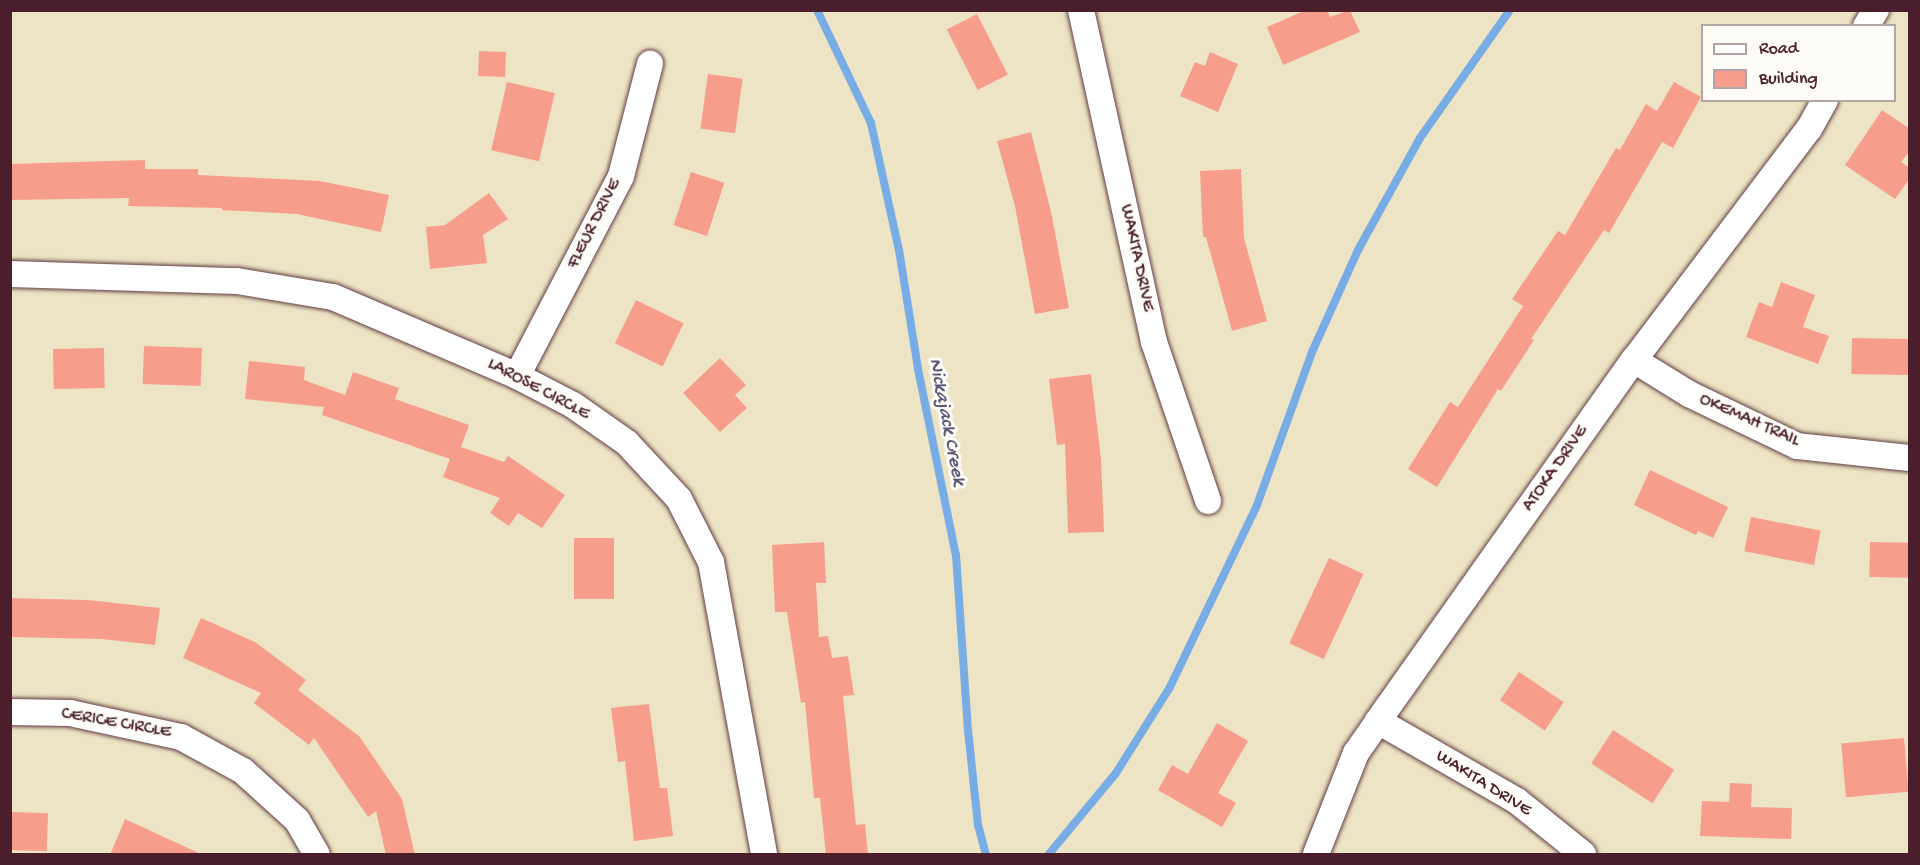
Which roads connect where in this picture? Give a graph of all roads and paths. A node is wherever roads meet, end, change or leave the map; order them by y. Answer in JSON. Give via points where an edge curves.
{"nodes":[{"id":1,"x":1081,"y":10,"type":"edge"},
{"id":2,"x":1876,"y":10,"type":"edge"},
{"id":3,"x":1867,"y":24,"type":"edge"},
{"id":4,"x":650,"y":64,"type":"dead end"},
{"id":5,"x":1824,"y":102,"type":"edge"},
{"id":6,"x":10,"y":274,"type":"edge"},
{"id":7,"x":1634,"y":360,"type":"junction"},
{"id":8,"x":517,"y":376,"type":"junction"},
{"id":9,"x":1910,"y":458,"type":"edge"},
{"id":10,"x":1208,"y":501,"type":"dead end"},
{"id":11,"x":10,"y":712,"type":"edge"},
{"id":12,"x":1378,"y":721,"type":"junction"},
{"id":13,"x":317,"y":855,"type":"edge"},
{"id":14,"x":764,"y":855,"type":"edge"},
{"id":15,"x":1316,"y":855,"type":"edge"},
{"id":16,"x":1583,"y":855,"type":"edge"}],
"edges":[{"from":1,"to":10,"type":"street","name":"WAKITA DRIVE","via":[[1154,342]]},
{"from":2,"to":3,"type":"street"},
{"from":4,"to":8,"type":"street","name":"FLEUR DRIVE","via":[[621,176]]},
{"from":5,"to":7,"type":"street","name":"ATOKA DRIVE","via":[[1809,129]]},
{"from":6,"to":8,"type":"street","name":"LAROSE CIRCLE","via":[[237,281],[333,297]]},
{"from":7,"to":9,"type":"street","name":"OKEMAH TRAIL","via":[[1689,394],[1797,446]]},
{"from":7,"to":12,"type":"street","name":"ATOKA DRIVE"},
{"from":8,"to":14,"type":"street","name":"LAROSE CIRCLE","via":[[573,405],[627,443],[680,499],[711,562]]},
{"from":11,"to":13,"type":"street","name":"CERICE CIRCLE","via":[[70,713],[181,737],[243,771],[297,820]]},
{"from":12,"to":15,"type":"street","name":"ATOKA DRIVE","via":[[1356,753]]},
{"from":12,"to":16,"type":"street","name":"WAKITA DRIVE","via":[[1517,801]]}]}
